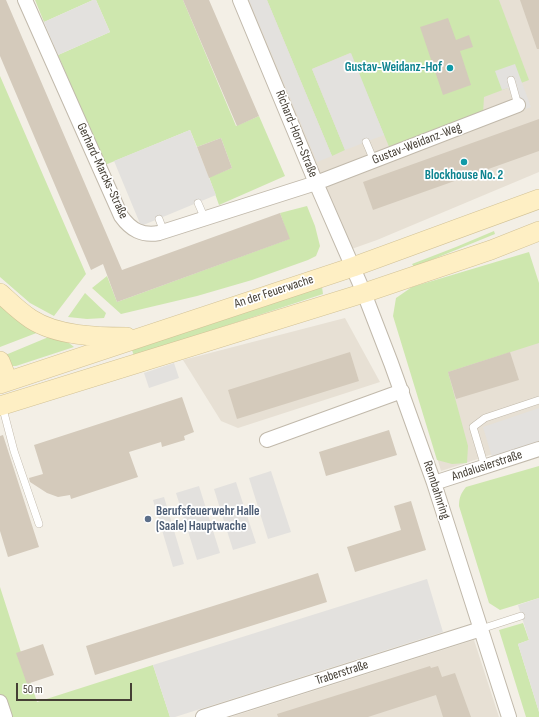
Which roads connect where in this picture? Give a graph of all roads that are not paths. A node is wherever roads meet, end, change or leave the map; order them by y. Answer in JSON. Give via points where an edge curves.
{"nodes":[{"id":1,"x":25,"y":0,"type":"edge"},
{"id":2,"x":240,"y":0,"type":"edge"},
{"id":3,"x":511,"y":80,"type":"dead end"},
{"id":4,"x":518,"y":105,"type":"joint"},
{"id":5,"x":366,"y":142,"type":"dead end"},
{"id":6,"x":374,"y":161,"type":"junction"},
{"id":7,"x":316,"y":183,"type":"junction"},
{"id":8,"x":539,"y":199,"type":"edge"},
{"id":9,"x":198,"y":203,"type":"dead end"},
{"id":10,"x":205,"y":219,"type":"junction"},
{"id":11,"x":539,"y":232,"type":"edge"},
{"id":12,"x":353,"y":267,"type":"junction"},
{"id":13,"x":364,"y":293,"type":"junction"},
{"id":14,"x":0,"y":294,"type":"edge"},
{"id":15,"x":139,"y":337,"type":"junction"},
{"id":16,"x":0,"y":361,"type":"edge"},
{"id":17,"x":402,"y":391,"type":"junction"},
{"id":18,"x":2,"y":393,"type":"edge"},
{"id":19,"x":539,"y":400,"type":"edge"},
{"id":20,"x":267,"y":440,"type":"dead end"},
{"id":21,"x":539,"y":449,"type":"edge"},
{"id":22,"x":485,"y":467,"type":"junction"},
{"id":23,"x":434,"y":483,"type":"junction"},
{"id":24,"x":39,"y":524,"type":"dead end"},
{"id":25,"x":521,"y":616,"type":"dead end"},
{"id":26,"x":481,"y":629,"type":"junction"},
{"id":27,"x":0,"y":702,"type":"edge"},
{"id":28,"x":5,"y":717,"type":"edge"},
{"id":29,"x":203,"y":717,"type":"edge"},
{"id":30,"x":509,"y":717,"type":"edge"}],
"edges":[{"from":1,"to":10,"type":"street","name":"Gerhard-Marcks-Straße","via":[[47,40],[125,222],[136,231],[151,234],[161,225]]},
{"from":2,"to":7,"type":"street","name":"Richard-Horn-Straße"},
{"from":3,"to":4,"type":"lane"},
{"from":4,"to":6,"type":"street","name":"Gustav-Weidanz-Weg"},
{"from":5,"to":6,"type":"lane"},
{"from":6,"to":7,"type":"street","name":"Gustav-Weidanz-Weg"},
{"from":7,"to":10,"type":"street","name":"Gerhard-Marcks-Straße"},
{"from":7,"to":12,"type":"street","name":"Richard-Horn-Straße"},
{"from":8,"to":12,"type":"street","name":"An der Feuerwache"},
{"from":9,"to":10,"type":"lane"},
{"from":11,"to":13,"type":"street","name":"An der Feuerwache"},
{"from":12,"to":13,"type":"street","name":"Rennbahnring"},
{"from":12,"to":15,"type":"street","name":"An der Feuerwache"},
{"from":13,"to":17,"type":"street","name":"Rennbahnring"},
{"from":13,"to":18,"type":"street","name":"An der Feuerwache","via":[[30,396]]},
{"from":14,"to":15,"type":"street","via":[[31,319],[50,329],[81,335]]},
{"from":15,"to":18,"type":"street","name":"An der Feuerwache"},
{"from":16,"to":18,"type":"street"},
{"from":17,"to":20,"type":"street"},
{"from":17,"to":23,"type":"street","name":"Rennbahnring"},
{"from":18,"to":24,"type":"lane","via":[[14,451]]},
{"from":19,"to":22,"type":"lane","via":[[485,418],[473,427]]},
{"from":21,"to":22,"type":"street","name":"Andalusierstraße"},
{"from":22,"to":23,"type":"street","name":"Andalusierstraße"},
{"from":23,"to":26,"type":"street","name":"Rennbahnring"},
{"from":25,"to":26,"type":"lane"},
{"from":26,"to":29,"type":"street","name":"Traberstraße"},
{"from":26,"to":30,"type":"street","name":"Rennbahnring"},
{"from":27,"to":28,"type":"street"}]}
